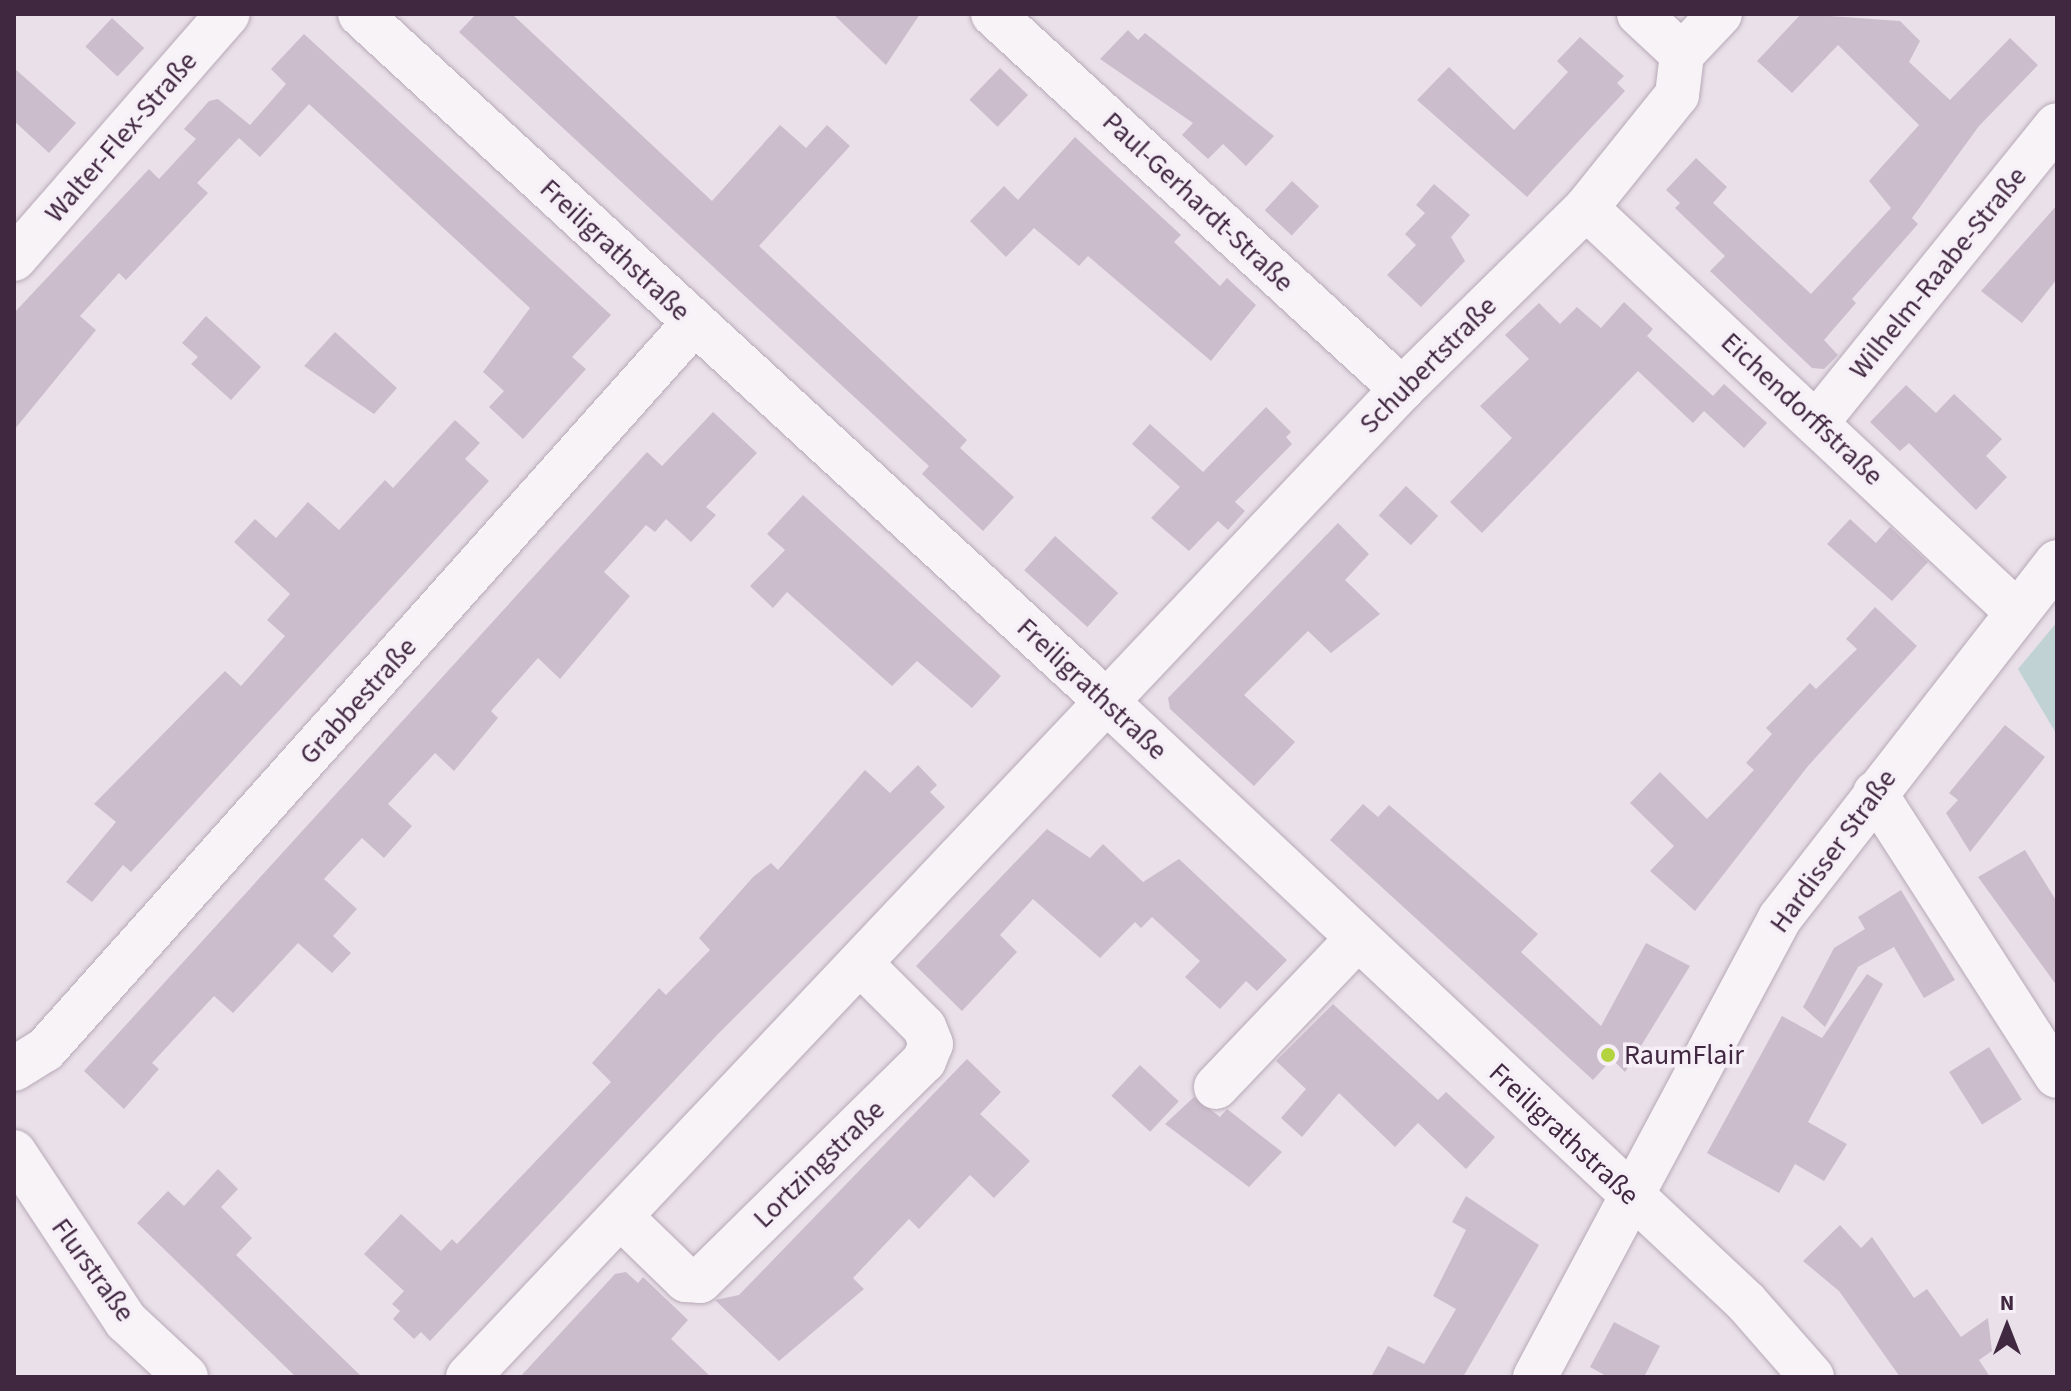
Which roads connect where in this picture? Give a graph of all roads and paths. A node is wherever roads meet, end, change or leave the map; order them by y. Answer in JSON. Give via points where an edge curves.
{"nodes":[{"id":1,"x":228,"y":14,"type":"edge"},
{"id":2,"x":360,"y":14,"type":"edge"},
{"id":3,"x":993,"y":14,"type":"edge"},
{"id":4,"x":1639,"y":14,"type":"edge"},
{"id":5,"x":1720,"y":14,"type":"edge"},
{"id":6,"x":1682,"y":54,"type":"junction"},
{"id":7,"x":2057,"y":125,"type":"edge"},
{"id":8,"x":1586,"y":208,"type":"junction"},
{"id":9,"x":14,"y":259,"type":"edge"},
{"id":10,"x":694,"y":323,"type":"junction"},
{"id":11,"x":1402,"y":389,"type":"junction"},
{"id":12,"x":1818,"y":421,"type":"junction"},
{"id":13,"x":2057,"y":562,"type":"edge"},
{"id":14,"x":2017,"y":612,"type":"junction"},
{"id":15,"x":1106,"y":701,"type":"junction"},
{"id":16,"x":1875,"y":793,"type":"junction"},
{"id":17,"x":1357,"y":939,"type":"junction"},
{"id":18,"x":863,"y":966,"type":"junction"},
{"id":19,"x":14,"y":1069,"type":"edge"},
{"id":20,"x":2057,"y":1076,"type":"edge"},
{"id":21,"x":1216,"y":1087,"type":"dead end"},
{"id":22,"x":14,"y":1152,"type":"edge"},
{"id":23,"x":26,"y":1201,"type":"edge"},
{"id":24,"x":1635,"y":1201,"type":"junction"},
{"id":25,"x":622,"y":1218,"type":"junction"},
{"id":26,"x":186,"y":1377,"type":"edge"},
{"id":27,"x":468,"y":1377,"type":"edge"},
{"id":28,"x":1535,"y":1377,"type":"edge"},
{"id":29,"x":1812,"y":1377,"type":"edge"}],
"edges":[{"from":1,"to":9,"type":"street","name":"Walter-Flex-Straße"},
{"from":2,"to":10,"type":"street","name":"Freiligrathstraße"},
{"from":3,"to":11,"type":"street","name":"Paul-Gerhardt-Straße"},
{"from":4,"to":6,"type":"street"},
{"from":5,"to":6,"type":"street"},
{"from":6,"to":8,"type":"street","name":"Schubertstraße","via":[[1677,95]]},
{"from":7,"to":12,"type":"street","name":"Wilhelm-Raabe-Straße"},
{"from":8,"to":11,"type":"street","name":"Schubertstraße"},
{"from":8,"to":12,"type":"street","name":"Eichendorffstraße"},
{"from":10,"to":15,"type":"street","name":"Freiligrathstraße"},
{"from":10,"to":19,"type":"street","name":"Grabbestraße","via":[[45,1050]]},
{"from":11,"to":15,"type":"street","name":"Schubertstraße"},
{"from":12,"to":14,"type":"street","name":"Eichendorffstraße"},
{"from":13,"to":14,"type":"street","name":"Hardisser Straße"},
{"from":14,"to":16,"type":"street","name":"Hardisser Straße"},
{"from":15,"to":17,"type":"street","name":"Freiligrathstraße"},
{"from":15,"to":18,"type":"street"},
{"from":16,"to":20,"type":"street"},
{"from":16,"to":24,"type":"street","name":"Hardisser Straße","via":[[1780,918]]},
{"from":17,"to":21,"type":"street"},
{"from":17,"to":24,"type":"street","name":"Freiligrathstraße"},
{"from":18,"to":25,"type":"street"},
{"from":18,"to":25,"type":"street","name":"Lortzingstraße","via":[[924,1027],[931,1044],[924,1061],[700,1281],[686,1280]]},
{"from":22,"to":23,"type":"street","name":"Flurstraße"},
{"from":23,"to":26,"type":"street","name":"Flurstraße","via":[[126,1321]]},
{"from":24,"to":28,"type":"street","name":"Hardisser Straße"},
{"from":24,"to":29,"type":"street","name":"Freiligrathstraße","via":[[1746,1302]]},
{"from":25,"to":27,"type":"street"}]}
